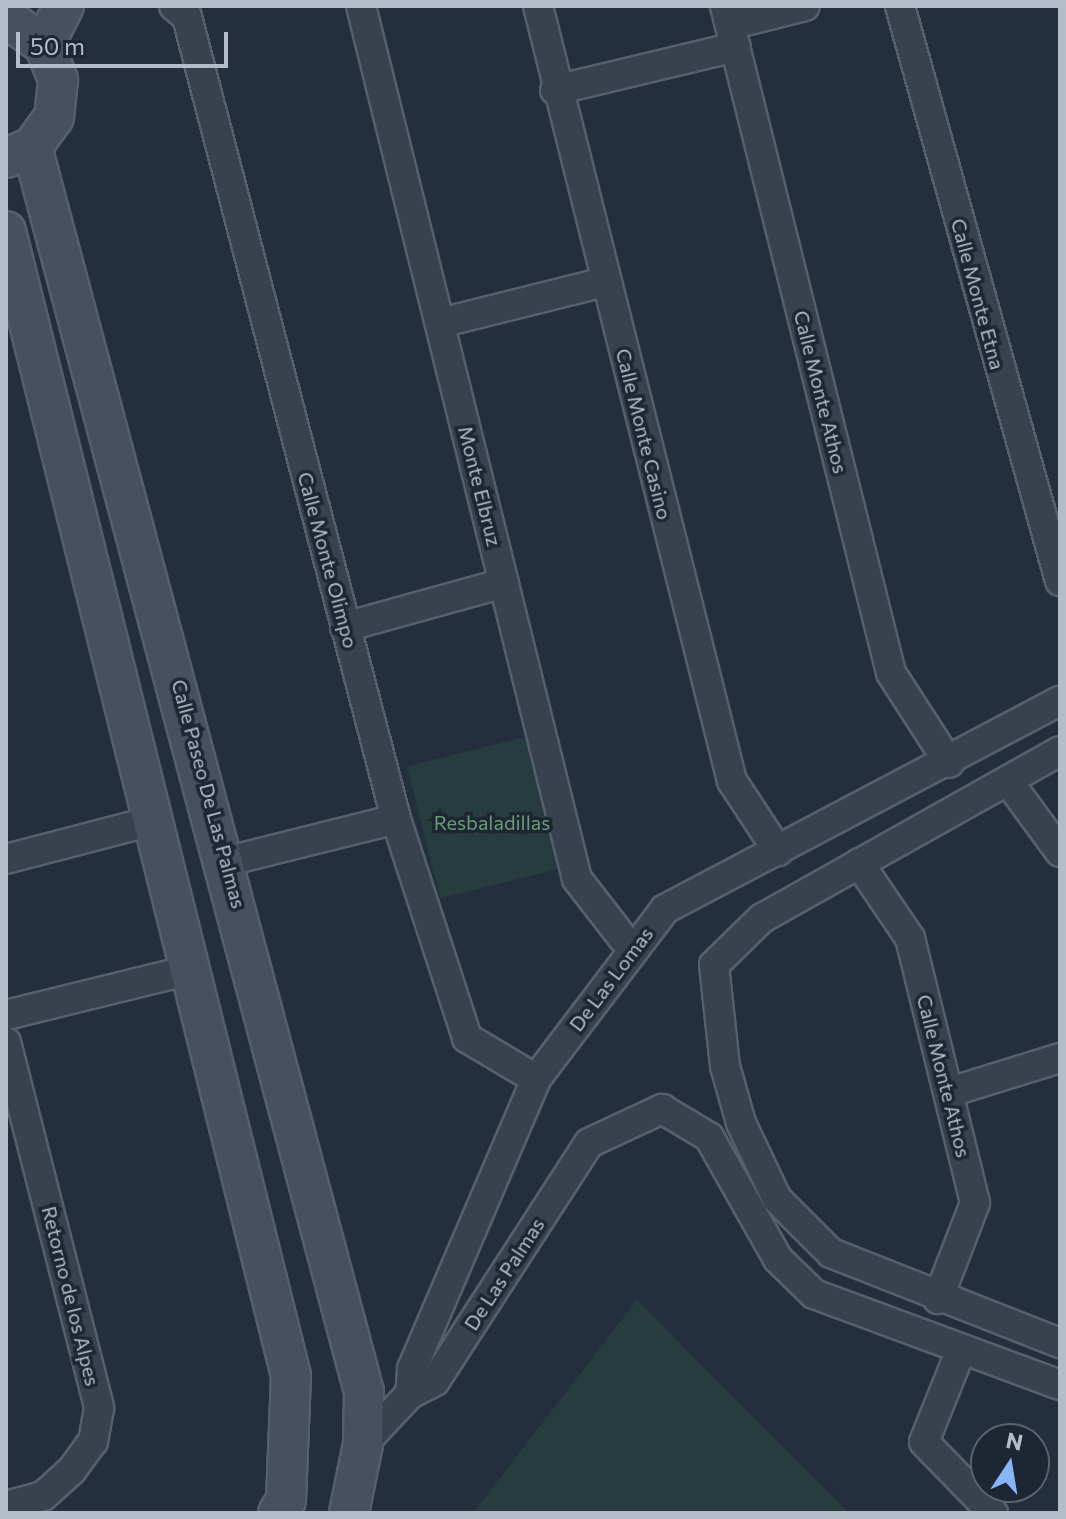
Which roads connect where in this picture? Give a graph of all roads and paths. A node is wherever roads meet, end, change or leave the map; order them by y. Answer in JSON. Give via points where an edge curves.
{"nodes":[{"id":1,"x":14,"y":6,"type":"edge"},
{"id":2,"x":64,"y":6,"type":"edge"},
{"id":3,"x":174,"y":6,"type":"edge"},
{"id":4,"x":361,"y":6,"type":"edge"},
{"id":5,"x":538,"y":6,"type":"edge"},
{"id":6,"x":805,"y":6,"type":"edge"},
{"id":7,"x":900,"y":6,"type":"edge"},
{"id":8,"x":6,"y":18,"type":"edge"},
{"id":9,"x":730,"y":26,"type":"edge"},
{"id":10,"x":44,"y":45,"type":"junction"},
{"id":11,"x":555,"y":90,"type":"junction"},
{"id":12,"x":19,"y":152,"type":"edge"},
{"id":13,"x":6,"y":231,"type":"edge"},
{"id":14,"x":605,"y":282,"type":"junction"},
{"id":15,"x":440,"y":323,"type":"junction"},
{"id":16,"x":1060,"y":581,"type":"edge"},
{"id":17,"x":504,"y":583,"type":"junction"},
{"id":18,"x":345,"y":627,"type":"junction"},
{"id":19,"x":1056,"y":712,"type":"edge"},
{"id":20,"x":1060,"y":751,"type":"edge"},
{"id":21,"x":949,"y":763,"type":"junction"},
{"id":22,"x":1008,"y":781,"type":"junction"},
{"id":23,"x":396,"y":819,"type":"junction"},
{"id":24,"x":152,"y":821,"type":"junction"},
{"id":25,"x":778,"y":851,"type":"junction"},
{"id":26,"x":1060,"y":852,"type":"edge"},
{"id":27,"x":6,"y":859,"type":"edge"},
{"id":28,"x":228,"y":861,"type":"junction"},
{"id":29,"x":859,"y":863,"type":"junction"},
{"id":30,"x":632,"y":950,"type":"junction"},
{"id":31,"x":189,"y":970,"type":"junction"},
{"id":32,"x":6,"y":1015,"type":"edge"},
{"id":33,"x":6,"y":1042,"type":"edge"},
{"id":34,"x":1060,"y":1058,"type":"edge"},
{"id":35,"x":536,"y":1079,"type":"junction"},
{"id":36,"x":950,"y":1092,"type":"junction"},
{"id":37,"x":938,"y":1299,"type":"junction"},
{"id":38,"x":1060,"y":1343,"type":"edge"},
{"id":39,"x":961,"y":1350,"type":"junction"},
{"id":40,"x":1060,"y":1385,"type":"edge"},
{"id":41,"x":410,"y":1394,"type":"junction"},
{"id":42,"x":363,"y":1444,"type":"junction"},
{"id":43,"x":6,"y":1506,"type":"edge"},
{"id":44,"x":278,"y":1513,"type":"edge"},
{"id":45,"x":349,"y":1513,"type":"edge"},
{"id":46,"x":993,"y":1513,"type":"edge"}],
"edges":[{"from":1,"to":8,"type":"street"},
{"from":2,"to":10,"type":"street"},
{"from":3,"to":18,"type":"street","name":"Calle Monte Olimpo","via":[[187,17]]},
{"from":4,"to":15,"type":"street","name":"Monte Elbruz"},
{"from":5,"to":11,"type":"street","name":"Calle Monte Casino"},
{"from":6,"to":9,"type":"street"},
{"from":7,"to":16,"type":"street","name":"Calle Monte Etna"},
{"from":8,"to":10,"type":"street"},
{"from":9,"to":11,"type":"street"},
{"from":9,"to":21,"type":"street","name":"Calle Monte Athos","via":[[891,673]]},
{"from":10,"to":12,"type":"street","via":[[58,80],[54,117]]},
{"from":11,"to":14,"type":"street","name":"Calle Monte Casino"},
{"from":12,"to":28,"type":"street","name":"Calle Paseo De Las Palmas"},
{"from":13,"to":24,"type":"street"},
{"from":14,"to":15,"type":"street"},
{"from":14,"to":25,"type":"street","name":"Calle Monte Casino","via":[[732,781]]},
{"from":15,"to":17,"type":"street","name":"Monte Elbruz"},
{"from":17,"to":18,"type":"street"},
{"from":17,"to":30,"type":"street","name":"Monte Elbruz","via":[[577,879]]},
{"from":18,"to":23,"type":"street","name":"Calle Monte Olimpo"},
{"from":19,"to":21,"type":"street","name":"De Las Lomas"},
{"from":20,"to":22,"type":"street"},
{"from":21,"to":25,"type":"street","name":"De Las Lomas"},
{"from":22,"to":26,"type":"street"},
{"from":22,"to":29,"type":"street"},
{"from":23,"to":28,"type":"street"},
{"from":23,"to":35,"type":"street","name":"Calle Monte Olimpo","via":[[467,1038]]},
{"from":24,"to":27,"type":"street"},
{"from":24,"to":31,"type":"street"},
{"from":25,"to":30,"type":"street","name":"De Las Lomas","via":[[665,909]]},
{"from":28,"to":42,"type":"street","name":"Calle Paseo De Las Palmas","via":[[364,1392]]},
{"from":29,"to":36,"type":"street","name":"Calle Monte Athos","via":[[910,938]]},
{"from":29,"to":37,"type":"street","via":[[762,918],[714,965],[725,1066],[741,1123],[777,1199],[831,1253]]},
{"from":30,"to":35,"type":"street","name":"De Las Lomas"},
{"from":31,"to":32,"type":"street"},
{"from":31,"to":44,"type":"street","via":[[291,1376],[286,1500]]},
{"from":33,"to":43,"type":"street","name":"Retorno de los Alpes","via":[[99,1408],[93,1441],[72,1470],[43,1496]]},
{"from":34,"to":36,"type":"street"},
{"from":35,"to":41,"type":"street","name":"De Las Lomas","via":[[412,1369]]},
{"from":36,"to":37,"type":"street","name":"Calle Monte Athos","via":[[975,1203]]},
{"from":37,"to":38,"type":"street"},
{"from":39,"to":40,"type":"street"},
{"from":39,"to":41,"type":"street","name":"De Las Palmas","via":[[814,1294],[778,1259],[709,1137],[662,1109],[589,1143],[435,1381]]},
{"from":39,"to":46,"type":"street","via":[[924,1442]]},
{"from":41,"to":42,"type":"street"},
{"from":42,"to":45,"type":"street"}]}
